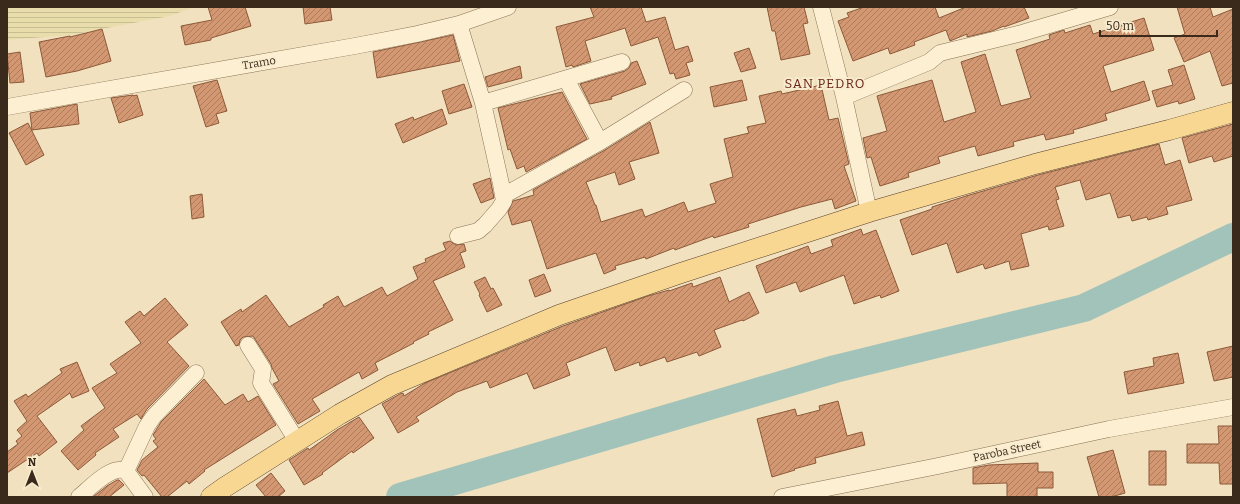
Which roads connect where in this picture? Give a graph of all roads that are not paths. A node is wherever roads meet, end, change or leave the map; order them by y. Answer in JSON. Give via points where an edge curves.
{"nodes":[{"id":1,"x":508,"y":7,"type":"edge"},
{"id":2,"x":821,"y":7,"type":"edge"},
{"id":3,"x":1110,"y":7,"type":"edge"},
{"id":4,"x":459,"y":24,"type":"junction"},
{"id":5,"x":622,"y":62,"type":"dead end"},
{"id":6,"x":566,"y":79,"type":"junction"},
{"id":7,"x":684,"y":90,"type":"dead end"},
{"id":8,"x":844,"y":97,"type":"junction"},
{"id":9,"x":483,"y":103,"type":"junction"},
{"id":10,"x":7,"y":107,"type":"edge"},
{"id":11,"x":1233,"y":112,"type":"edge"},
{"id":12,"x":600,"y":142,"type":"junction"},
{"id":13,"x":503,"y":196,"type":"junction"},
{"id":14,"x":869,"y":212,"type":"junction"},
{"id":15,"x":458,"y":236,"type":"dead end"},
{"id":16,"x":248,"y":345,"type":"dead end"},
{"id":17,"x":196,"y":373,"type":"dead end"},
{"id":18,"x":1233,"y":406,"type":"edge"},
{"id":19,"x":297,"y":441,"type":"junction"},
{"id":20,"x":126,"y":471,"type":"junction"},
{"id":21,"x":79,"y":497,"type":"edge"},
{"id":22,"x":144,"y":497,"type":"edge"},
{"id":23,"x":211,"y":497,"type":"edge"},
{"id":24,"x":782,"y":497,"type":"edge"}],
"edges":[{"from":1,"to":4,"type":"street","name":"Tramo"},
{"from":2,"to":8,"type":"street"},
{"from":3,"to":8,"type":"street","via":[[1022,33],[940,53],[929,62]]},
{"from":4,"to":9,"type":"street"},
{"from":4,"to":10,"type":"street","name":"Tramo","via":[[355,46]]},
{"from":5,"to":6,"type":"street"},
{"from":6,"to":9,"type":"street"},
{"from":6,"to":12,"type":"street"},
{"from":7,"to":12,"type":"street"},
{"from":8,"to":14,"type":"street"},
{"from":9,"to":13,"type":"street"},
{"from":11,"to":14,"type":"main road","via":[[1035,164]]},
{"from":12,"to":13,"type":"street"},
{"from":13,"to":15,"type":"street","via":[[504,201],[499,210],[485,225],[478,231]]},
{"from":14,"to":19,"type":"main road","via":[[559,315],[392,385]]},
{"from":16,"to":19,"type":"street","via":[[263,369],[261,383]]},
{"from":17,"to":20,"type":"street","via":[[154,416]]},
{"from":18,"to":24,"type":"street","name":"Paroba Street","via":[[1108,429]]},
{"from":19,"to":23,"type":"main road"},
{"from":20,"to":21,"type":"street","via":[[121,468],[115,470]]},
{"from":20,"to":22,"type":"street"}]}
